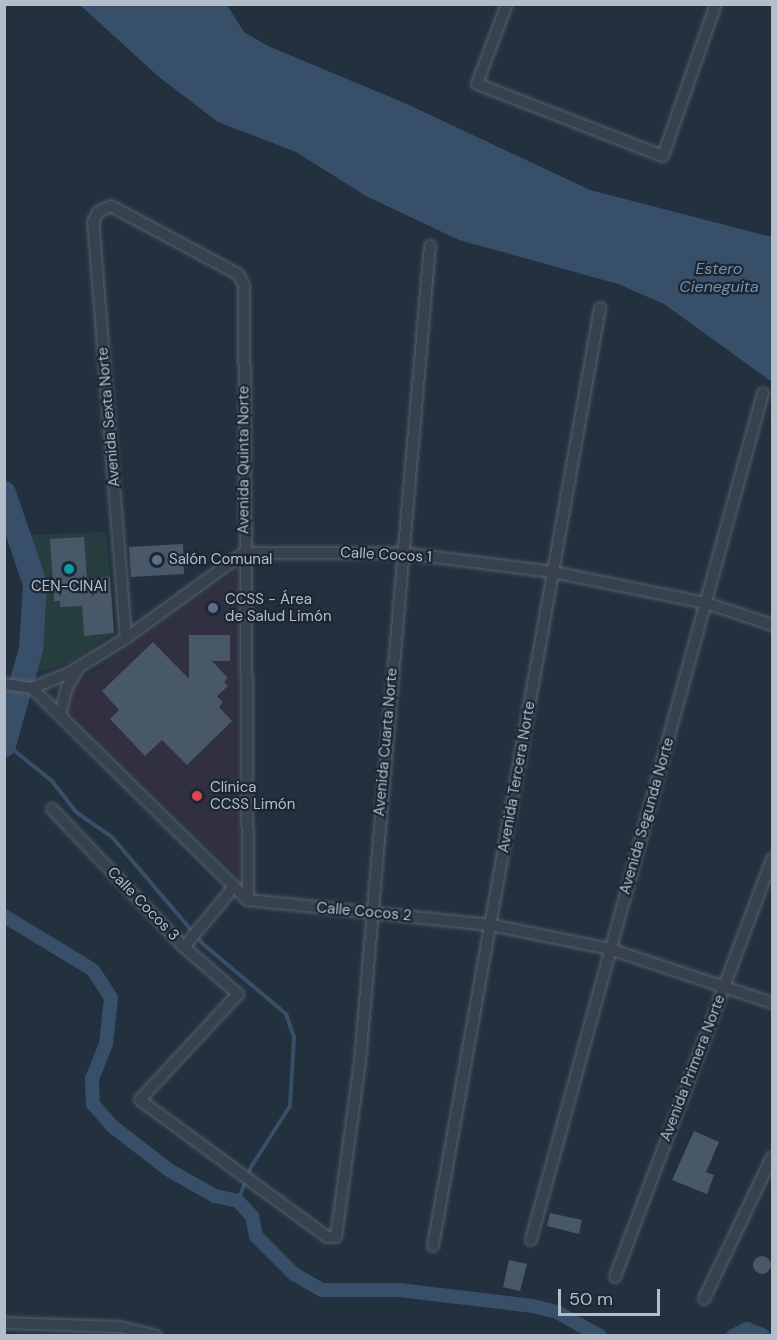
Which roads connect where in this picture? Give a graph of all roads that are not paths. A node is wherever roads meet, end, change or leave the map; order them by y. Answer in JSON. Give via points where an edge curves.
{"nodes":[{"id":1,"x":507,"y":4,"type":"edge"},
{"id":2,"x":716,"y":4,"type":"edge"},
{"id":3,"x":111,"y":206,"type":"joint"},
{"id":4,"x":430,"y":246,"type":"dead end"},
{"id":5,"x":600,"y":308,"type":"dead end"},
{"id":6,"x":764,"y":393,"type":"dead end"},
{"id":7,"x":244,"y":553,"type":"junction"},
{"id":8,"x":402,"y":553,"type":"junction"},
{"id":9,"x":553,"y":572,"type":"junction"},
{"id":10,"x":706,"y":603,"type":"junction"},
{"id":11,"x":772,"y":625,"type":"edge"},
{"id":12,"x":126,"y":638,"type":"junction"},
{"id":13,"x":80,"y":666,"type":"junction"},
{"id":14,"x":4,"y":684,"type":"edge"},
{"id":15,"x":32,"y":688,"type":"junction"},
{"id":16,"x":60,"y":715,"type":"junction"},
{"id":17,"x":52,"y":809,"type":"dead end"},
{"id":18,"x":772,"y":859,"type":"edge"},
{"id":19,"x":233,"y":888,"type":"junction"},
{"id":20,"x":248,"y":900,"type":"junction"},
{"id":21,"x":371,"y":912,"type":"junction"},
{"id":22,"x":491,"y":925,"type":"junction"},
{"id":23,"x":184,"y":947,"type":"junction"},
{"id":24,"x":610,"y":949,"type":"junction"},
{"id":25,"x":724,"y":985,"type":"junction"},
{"id":26,"x":772,"y":1003,"type":"edge"},
{"id":27,"x":140,"y":1100,"type":"joint"},
{"id":28,"x":772,"y":1157,"type":"edge"},
{"id":29,"x":531,"y":1240,"type":"dead end"},
{"id":30,"x":433,"y":1246,"type":"dead end"},
{"id":31,"x":615,"y":1276,"type":"dead end"},
{"id":32,"x":704,"y":1299,"type":"dead end"},
{"id":33,"x":4,"y":1323,"type":"edge"},
{"id":34,"x":156,"y":1335,"type":"edge"}],
"edges":[{"from":1,"to":2,"type":"street","via":[[477,84],[663,156]]},
{"from":3,"to":7,"type":"street","name":"Avenida Quinta Norte","via":[[238,274],[244,285]]},
{"from":3,"to":12,"type":"street","name":"Avenida Sexta Norte","via":[[98,212],[93,222]]},
{"from":4,"to":8,"type":"street","name":"Avenida Cuarta Norte"},
{"from":5,"to":9,"type":"street","name":"Avenida Tercera Norte"},
{"from":6,"to":10,"type":"street","name":"Avenida Segunda Norte"},
{"from":7,"to":8,"type":"street","name":"Calle Cocos 1"},
{"from":7,"to":12,"type":"street"},
{"from":7,"to":20,"type":"street","name":"Avenida Quinta Norte"},
{"from":8,"to":9,"type":"street","name":"Calle Cocos 1"},
{"from":8,"to":21,"type":"street","name":"Avenida Cuarta Norte"},
{"from":9,"to":10,"type":"street","name":"Calle Cocos 1"},
{"from":9,"to":22,"type":"street","name":"Avenida Tercera Norte"},
{"from":10,"to":11,"type":"street","name":"Calle Cocos 1"},
{"from":10,"to":24,"type":"street","name":"Avenida Segunda Norte"},
{"from":12,"to":13,"type":"street"},
{"from":13,"to":15,"type":"street"},
{"from":13,"to":16,"type":"street","via":[[67,687]]},
{"from":14,"to":15,"type":"street"},
{"from":15,"to":16,"type":"street"},
{"from":16,"to":19,"type":"street"},
{"from":17,"to":23,"type":"street","name":"Calle Cocos 3"},
{"from":18,"to":25,"type":"street","name":"Avenida Primera Norte"},
{"from":19,"to":20,"type":"street"},
{"from":19,"to":23,"type":"street"},
{"from":20,"to":21,"type":"street","name":"Calle Cocos 2"},
{"from":21,"to":22,"type":"street","name":"Calle Cocos 2"},
{"from":21,"to":27,"type":"street","name":"Avenida Cuarta Norte","via":[[360,1062],[336,1237],[327,1237]]},
{"from":22,"to":24,"type":"street","name":"Calle Cocos 2"},
{"from":22,"to":30,"type":"street","name":"Avenida Tercera Norte"},
{"from":23,"to":27,"type":"street","name":"Calle Cocos 3","via":[[238,994]]},
{"from":24,"to":25,"type":"street","name":"Calle Cocos 2"},
{"from":24,"to":29,"type":"street","name":"Avenida Segunda Norte"},
{"from":25,"to":26,"type":"street","name":"Calle Cocos 2"},
{"from":25,"to":31,"type":"street","name":"Avenida Primera Norte"},
{"from":28,"to":32,"type":"street"},
{"from":33,"to":34,"type":"street","via":[[120,1328]]}]}
